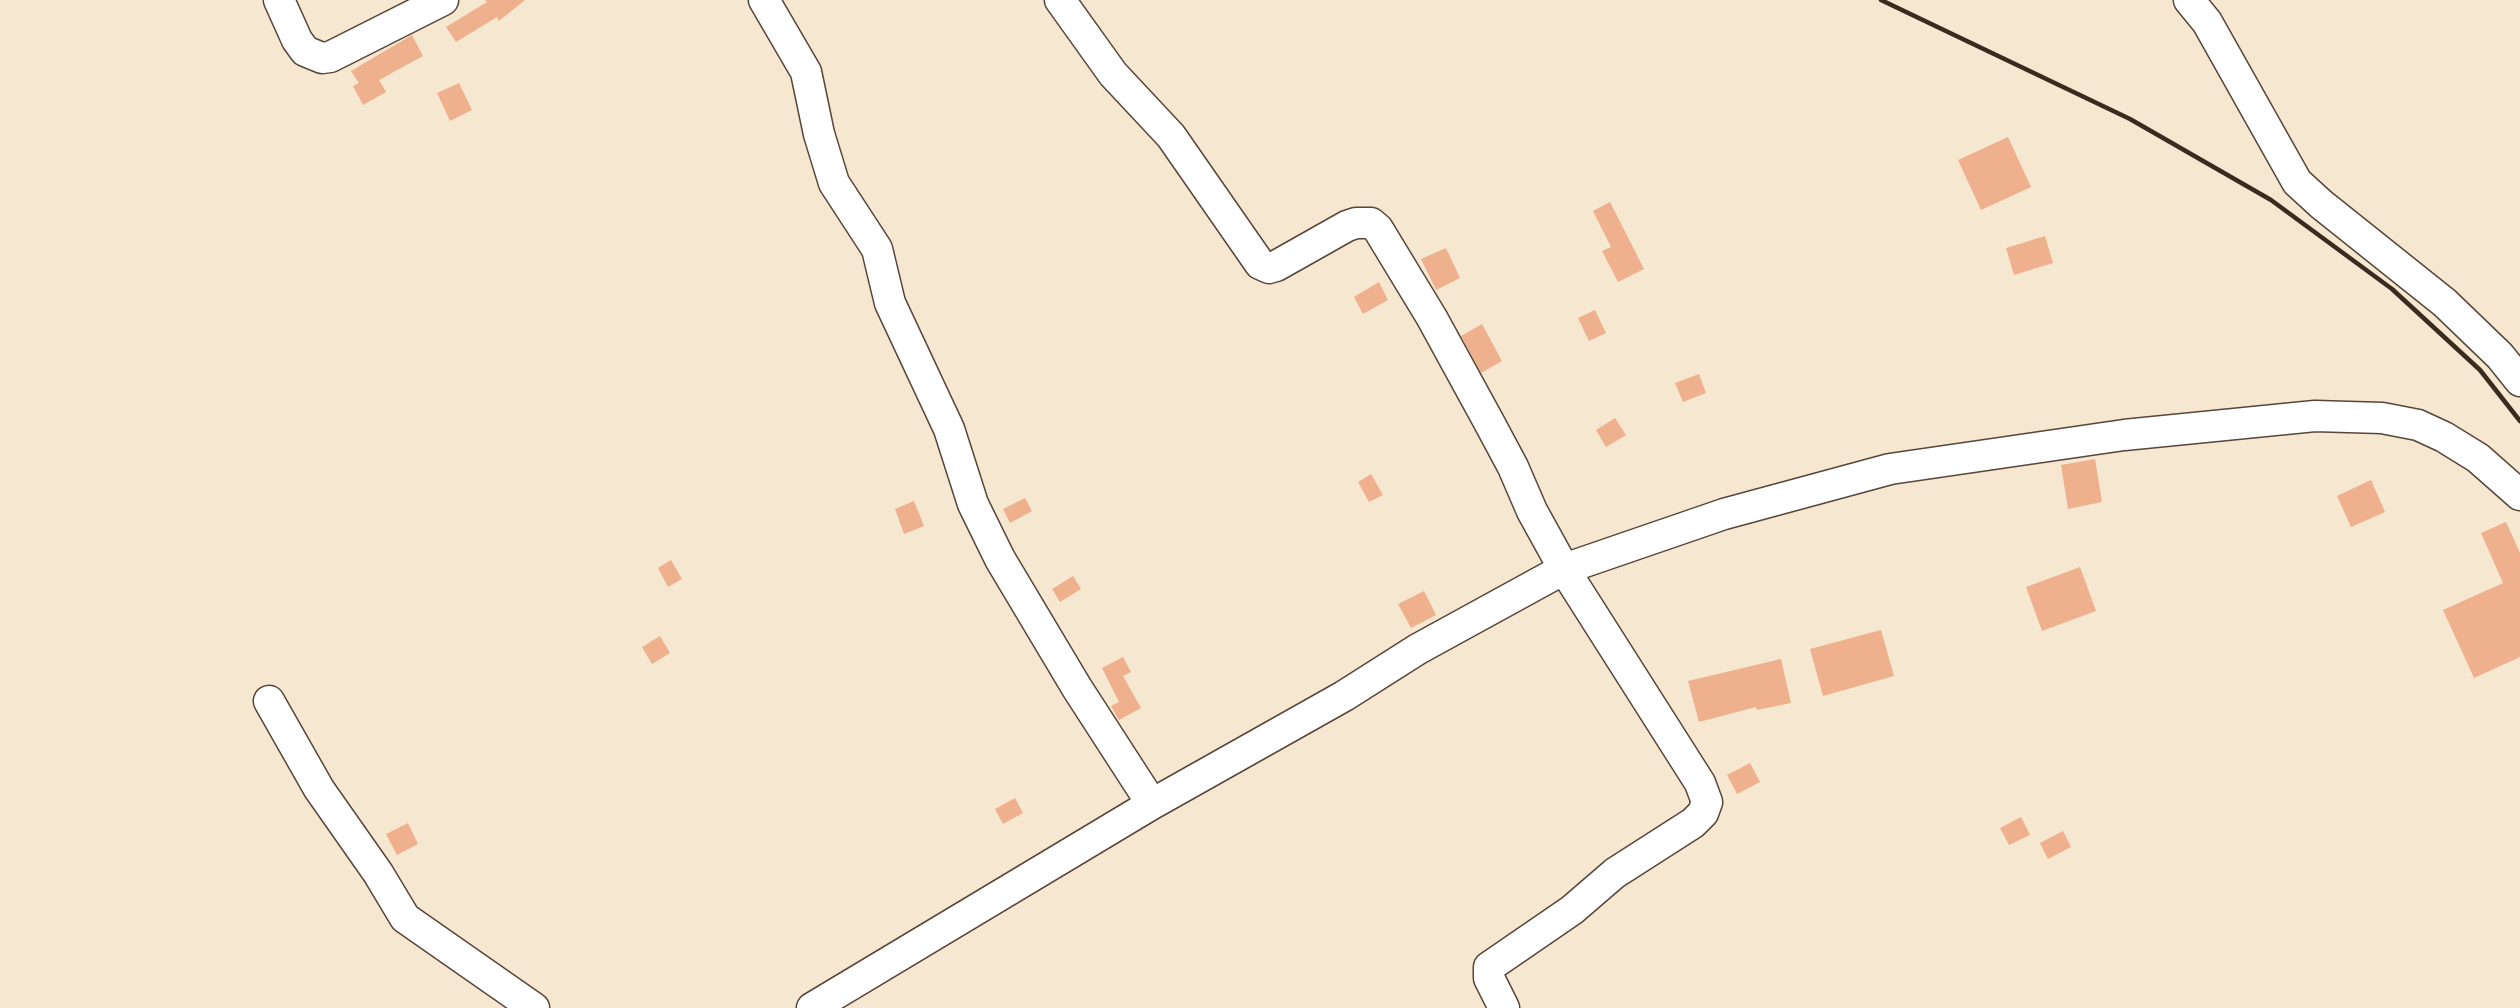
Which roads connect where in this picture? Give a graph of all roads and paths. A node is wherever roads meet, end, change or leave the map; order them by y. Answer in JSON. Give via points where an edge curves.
{"nodes":[{"id":1,"x":279,"y":0,"type":"edge"},
{"id":2,"x":443,"y":0,"type":"edge"},
{"id":3,"x":764,"y":0,"type":"edge"},
{"id":4,"x":1060,"y":0,"type":"edge"},
{"id":5,"x":2189,"y":0,"type":"edge"},
{"id":6,"x":2520,"y":381,"type":"edge"},
{"id":7,"x":2520,"y":495,"type":"edge"},
{"id":8,"x":1564,"y":569,"type":"junction"},
{"id":9,"x":269,"y":701,"type":"dead end"},
{"id":10,"x":1152,"y":804,"type":"junction"},
{"id":11,"x":847,"y":996,"type":"edge"},
{"id":12,"x":534,"y":1008,"type":"edge"},
{"id":13,"x":812,"y":1008,"type":"edge"},
{"id":14,"x":1504,"y":1008,"type":"edge"}],
"edges":[{"from":1,"to":2,"type":"street","via":[[305,51],[322,58]]},
{"from":3,"to":10,"type":"street","via":[[806,72],[834,183],[877,249],[890,303],[949,429],[973,504],[1000,559]]},
{"from":4,"to":8,"type":"street","via":[[1113,74],[1171,136],[1260,264],[1276,266],[1356,223],[1371,223],[1378,229],[1485,414]]},
{"from":5,"to":6,"type":"street","via":[[2207,22],[2298,182],[2445,303]]},
{"from":7,"to":8,"type":"street","via":[[2478,458],[2418,425],[2382,418],[2315,416],[2124,435],[1890,469],[1724,514]]},
{"from":8,"to":10,"type":"street"},
{"from":8,"to":14,"type":"street","via":[[1688,763],[1707,802],[1693,823],[1615,873],[1572,910],[1489,967],[1489,978]]},
{"from":9,"to":12,"type":"street","via":[[319,789],[405,918]]},
{"from":10,"to":11,"type":"street"},
{"from":11,"to":13,"type":"street"}]}
